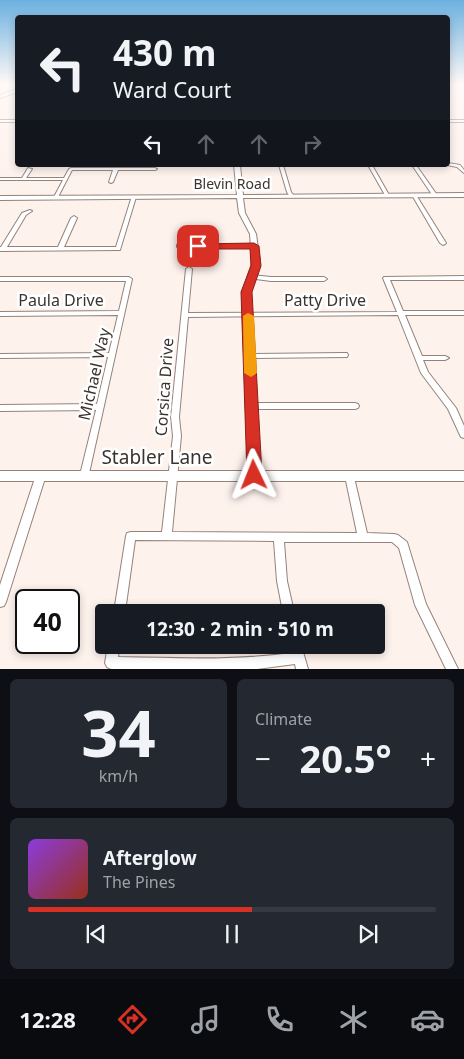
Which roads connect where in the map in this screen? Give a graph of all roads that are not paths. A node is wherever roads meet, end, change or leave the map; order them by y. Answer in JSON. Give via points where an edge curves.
{"nodes":[{"id":1,"x":0,"y":121,"type":"edge"},
{"id":2,"x":15,"y":121,"type":"edge"},
{"id":3,"x":450,"y":121,"type":"edge"},
{"id":4,"x":464,"y":121,"type":"edge"},
{"id":5,"x":450,"y":164,"type":"edge"},
{"id":6,"x":238,"y":167,"type":"edge"},
{"id":7,"x":283,"y":167,"type":"edge"},
{"id":8,"x":371,"y":167,"type":"edge"},
{"id":9,"x":415,"y":167,"type":"edge"},
{"id":10,"x":30,"y":169,"type":"dead end"},
{"id":11,"x":116,"y":169,"type":"junction"},
{"id":12,"x":155,"y":169,"type":"dead end"},
{"id":13,"x":464,"y":172,"type":"edge"},
{"id":14,"x":66,"y":178,"type":"junction"},
{"id":15,"x":0,"y":179,"type":"edge"},
{"id":16,"x":23,"y":179,"type":"junction"},
{"id":17,"x":111,"y":182,"type":"dead end"},
{"id":18,"x":292,"y":194,"type":"junction"},
{"id":19,"x":387,"y":195,"type":"junction"},
{"id":20,"x":414,"y":195,"type":"junction"},
{"id":21,"x":435,"y":195,"type":"junction"},
{"id":22,"x":464,"y":195,"type":"edge"},
{"id":23,"x":241,"y":196,"type":"junction"},
{"id":24,"x":56,"y":197,"type":"junction"},
{"id":25,"x":134,"y":197,"type":"junction"},
{"id":26,"x":0,"y":198,"type":"edge"},
{"id":27,"x":30,"y":211,"type":"dead end"},
{"id":28,"x":74,"y":218,"type":"dead end"},
{"id":29,"x":443,"y":243,"type":"dead end"},
{"id":30,"x":179,"y":246,"type":"dead end"},
{"id":31,"x":254,"y":246,"type":"junction"},
{"id":32,"x":60,"y":249,"type":"junction"},
{"id":33,"x":2,"y":250,"type":"edge"},
{"id":34,"x":189,"y":269,"type":"dead end"},
{"id":35,"x":252,"y":277,"type":"junction"},
{"id":36,"x":464,"y":278,"type":"edge"},
{"id":37,"x":0,"y":279,"type":"edge"},
{"id":38,"x":324,"y":279,"type":"dead end"},
{"id":39,"x":122,"y":313,"type":"junction"},
{"id":40,"x":464,"y":313,"type":"edge"},
{"id":41,"x":0,"y":314,"type":"edge"},
{"id":42,"x":248,"y":314,"type":"junction"},
{"id":43,"x":402,"y":314,"type":"junction"},
{"id":44,"x":185,"y":315,"type":"junction"},
{"id":45,"x":112,"y":355,"type":"junction"},
{"id":46,"x":344,"y":355,"type":"dead end"},
{"id":47,"x":0,"y":356,"type":"edge"},
{"id":48,"x":250,"y":356,"type":"junction"},
{"id":49,"x":419,"y":358,"type":"junction"},
{"id":50,"x":445,"y":358,"type":"dead end"},
{"id":51,"x":252,"y":406,"type":"junction"},
{"id":52,"x":355,"y":406,"type":"dead end"},
{"id":53,"x":100,"y":407,"type":"junction"},
{"id":54,"x":0,"y":408,"type":"edge"},
{"id":55,"x":463,"y":431,"type":"edge"},
{"id":56,"x":174,"y":474,"type":"junction"},
{"id":57,"x":41,"y":475,"type":"junction"},
{"id":58,"x":84,"y":475,"type":"junction"},
{"id":59,"x":254,"y":475,"type":"junction"},
{"id":60,"x":0,"y":476,"type":"edge"},
{"id":61,"x":350,"y":476,"type":"junction"},
{"id":62,"x":464,"y":476,"type":"edge"},
{"id":63,"x":167,"y":536,"type":"junction"},
{"id":64,"x":279,"y":537,"type":"junction"},
{"id":65,"x":363,"y":537,"type":"junction"},
{"id":66,"x":0,"y":602,"type":"edge"},
{"id":67,"x":120,"y":604,"type":"edge"},
{"id":68,"x":286,"y":604,"type":"edge"},
{"id":69,"x":112,"y":654,"type":"edge"},
{"id":70,"x":300,"y":663,"type":"edge"},
{"id":71,"x":452,"y":669,"type":"edge"}],
"edges":[{"from":1,"to":2,"type":"street"},
{"from":3,"to":4,"type":"street"},
{"from":5,"to":13,"type":"street"},
{"from":6,"to":23,"type":"street"},
{"from":7,"to":18,"type":"street"},
{"from":8,"to":19,"type":"street"},
{"from":9,"to":21,"type":"street"},
{"from":10,"to":16,"type":"street"},
{"from":11,"to":12,"type":"street"},
{"from":11,"to":14,"type":"street","via":[[71,169]]},
{"from":11,"to":17,"type":"street"},
{"from":14,"to":16,"type":"street"},
{"from":14,"to":24,"type":"street"},
{"from":15,"to":16,"type":"street"},
{"from":18,"to":19,"type":"street","name":"Blevin Road"},
{"from":18,"to":23,"type":"street","name":"Blevin Road"},
{"from":19,"to":20,"type":"street","name":"Blevin Road"},
{"from":20,"to":21,"type":"street","name":"Blevin Road"},
{"from":20,"to":29,"type":"street"},
{"from":21,"to":22,"type":"street","name":"Blevin Road"},
{"from":23,"to":25,"type":"street","name":"Blevin Road"},
{"from":23,"to":31,"type":"street","via":[[242,213],[253,234]]},
{"from":24,"to":25,"type":"street","name":"Blevin Road"},
{"from":24,"to":26,"type":"street","name":"Blevin Road"},
{"from":25,"to":32,"type":"street","via":[[118,249]]},
{"from":27,"to":33,"type":"street","via":[[24,214]]},
{"from":28,"to":32,"type":"street"},
{"from":30,"to":31,"type":"street"},
{"from":31,"to":35,"type":"street","via":[[256,266]]},
{"from":32,"to":33,"type":"street"},
{"from":34,"to":44,"type":"street","name":"Corsica Drive"},
{"from":35,"to":38,"type":"street"},
{"from":35,"to":42,"type":"street","via":[[246,292]]},
{"from":36,"to":43,"type":"street","via":[[386,278]]},
{"from":37,"to":39,"type":"street","name":"Michael Way","via":[[129,279]]},
{"from":39,"to":41,"type":"street","name":"Paula Drive"},
{"from":39,"to":45,"type":"street","name":"Michael Way"},
{"from":40,"to":43,"type":"street","name":"Patty Drive"},
{"from":42,"to":43,"type":"street","name":"Patty Drive"},
{"from":42,"to":44,"type":"street","name":"Patty Drive"},
{"from":42,"to":48,"type":"street"},
{"from":43,"to":49,"type":"street"},
{"from":44,"to":56,"type":"street","name":"Corsica Drive","via":[[175,417]]},
{"from":45,"to":47,"type":"street"},
{"from":45,"to":53,"type":"street","name":"Michael Way"},
{"from":46,"to":48,"type":"street"},
{"from":48,"to":51,"type":"street"},
{"from":49,"to":50,"type":"street"},
{"from":49,"to":55,"type":"street","via":[[424,372],[452,408]]},
{"from":51,"to":52,"type":"street"},
{"from":51,"to":59,"type":"street"},
{"from":53,"to":54,"type":"street"},
{"from":53,"to":58,"type":"street","name":"Michael Way"},
{"from":56,"to":58,"type":"street","name":"Stabler Lane"},
{"from":56,"to":59,"type":"street","name":"Stabler Lane"},
{"from":56,"to":63,"type":"street","name":"Corsica Drive"},
{"from":57,"to":58,"type":"street","name":"Stabler Lane"},
{"from":57,"to":60,"type":"street","name":"Stabler Lane"},
{"from":57,"to":66,"type":"street"},
{"from":59,"to":61,"type":"street","name":"Stabler Lane"},
{"from":61,"to":62,"type":"street","name":"Stabler Lane"},
{"from":61,"to":65,"type":"street"},
{"from":63,"to":64,"type":"street"},
{"from":63,"to":67,"type":"street","via":[[131,536]]},
{"from":64,"to":65,"type":"street"},
{"from":64,"to":68,"type":"street"},
{"from":65,"to":71,"type":"street","via":[[394,538],[403,545],[421,606]]},
{"from":69,"to":70,"type":"street","via":[[111,663]]}]}
